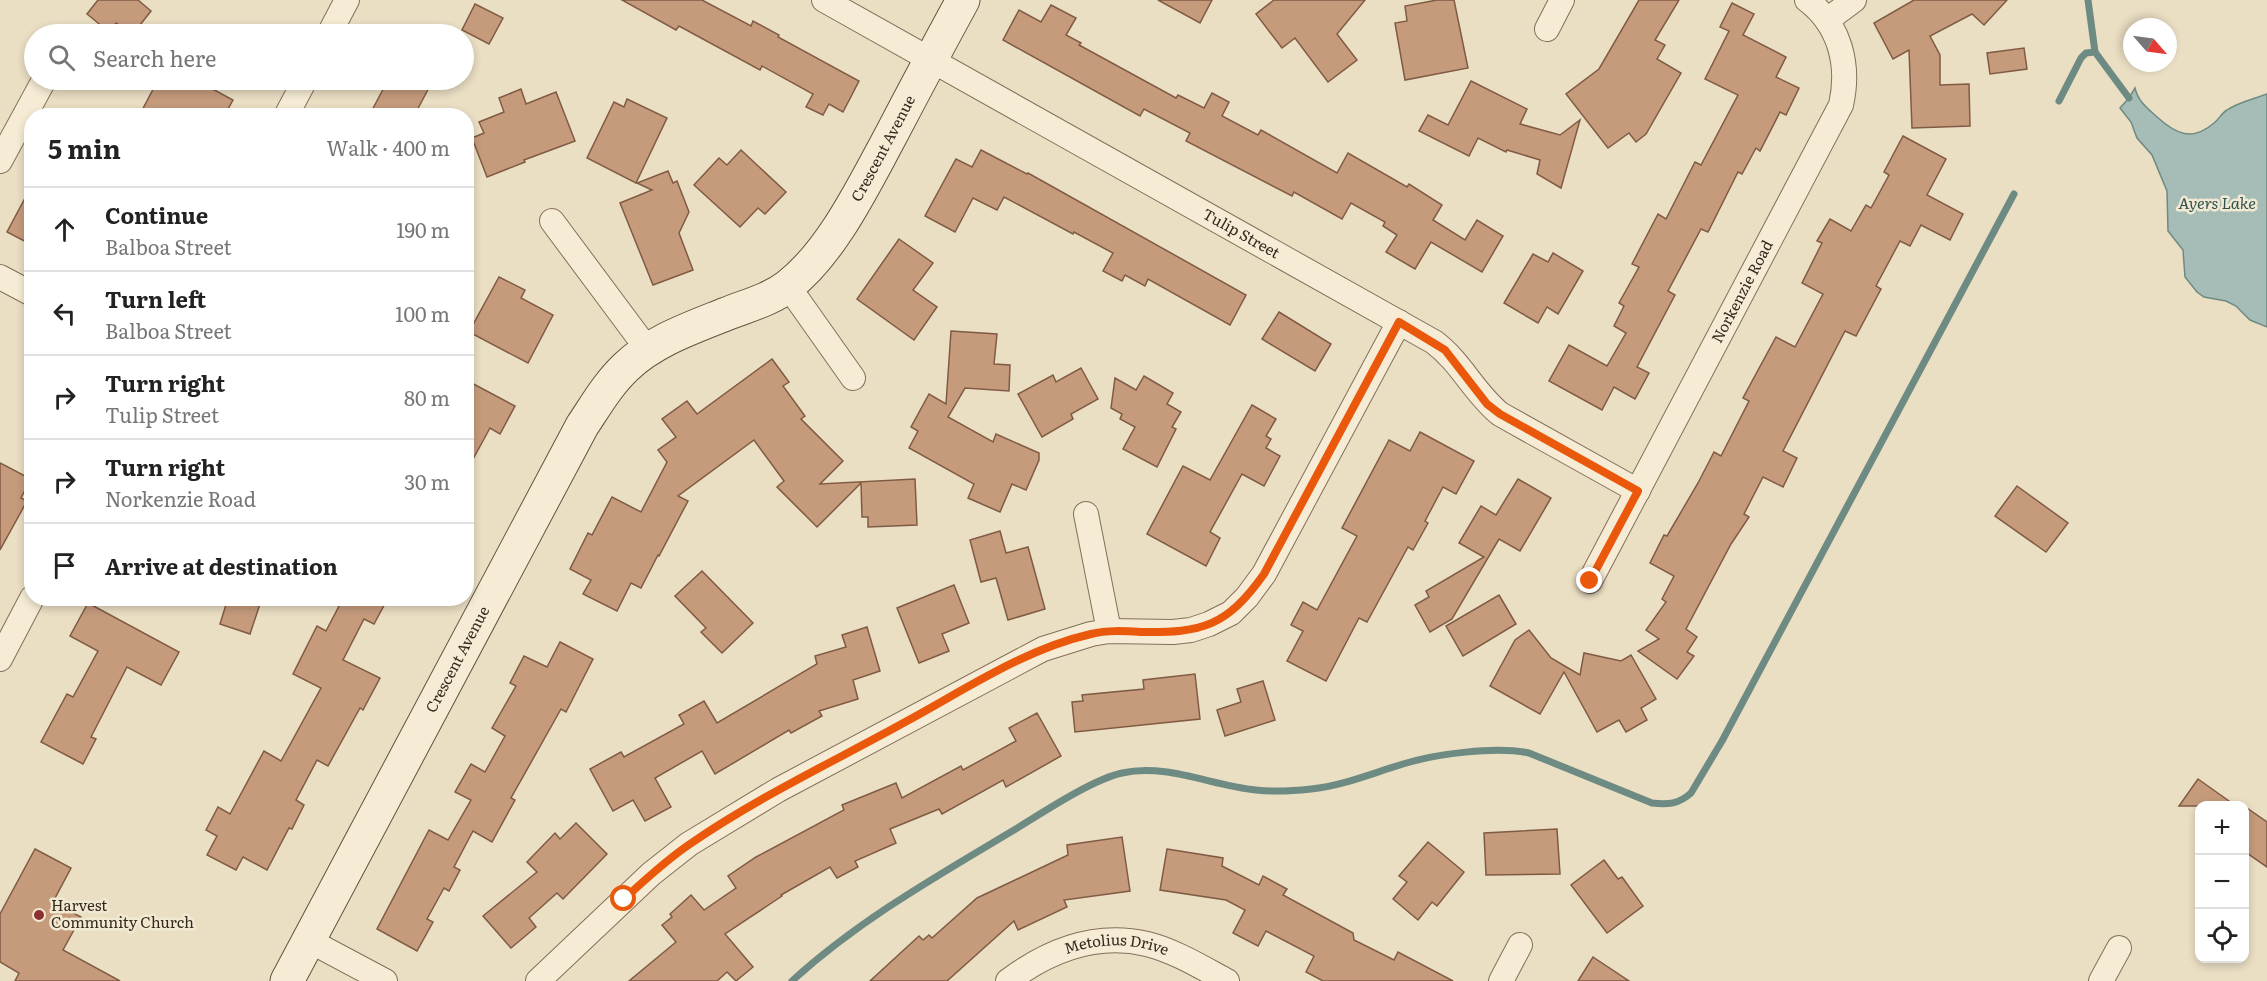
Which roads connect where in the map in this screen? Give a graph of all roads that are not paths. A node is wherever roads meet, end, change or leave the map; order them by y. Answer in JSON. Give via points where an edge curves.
{"nodes":[{"id":1,"x":347,"y":0,"type":"edge"},
{"id":2,"x":824,"y":0,"type":"edge"},
{"id":3,"x":963,"y":0,"type":"edge"},
{"id":4,"x":1562,"y":0,"type":"edge"},
{"id":5,"x":1807,"y":0,"type":"edge"},
{"id":6,"x":1854,"y":0,"type":"edge"},
{"id":7,"x":1827,"y":20,"type":"junction"},
{"id":8,"x":334,"y":24,"type":"edge"},
{"id":9,"x":1547,"y":29,"type":"dead end"},
{"id":10,"x":931,"y":59,"type":"junction"},
{"id":11,"x":39,"y":90,"type":"edge"},
{"id":12,"x":300,"y":90,"type":"edge"},
{"id":13,"x":29,"y":108,"type":"edge"},
{"id":14,"x":290,"y":108,"type":"edge"},
{"id":15,"x":24,"y":117,"type":"edge"},
{"id":16,"x":0,"y":161,"type":"edge"},
{"id":17,"x":552,"y":221,"type":"dead end"},
{"id":18,"x":0,"y":277,"type":"edge"},
{"id":19,"x":788,"y":286,"type":"junction"},
{"id":20,"x":24,"y":290,"type":"edge"},
{"id":21,"x":1399,"y":322,"type":"junction"},
{"id":22,"x":648,"y":350,"type":"junction"},
{"id":23,"x":853,"y":378,"type":"dead end"},
{"id":24,"x":1638,"y":491,"type":"junction"},
{"id":25,"x":1086,"y":514,"type":"dead end"},
{"id":26,"x":1590,"y":581,"type":"dead end"},
{"id":27,"x":28,"y":606,"type":"edge"},
{"id":28,"x":1109,"y":631,"type":"junction"},
{"id":29,"x":0,"y":658,"type":"edge"},
{"id":30,"x":308,"y":940,"type":"junction"},
{"id":31,"x":1520,"y":945,"type":"dead end"},
{"id":32,"x":2119,"y":948,"type":"dead end"},
{"id":33,"x":287,"y":981,"type":"edge"},
{"id":34,"x":385,"y":981,"type":"edge"},
{"id":35,"x":538,"y":981,"type":"edge"},
{"id":36,"x":1008,"y":981,"type":"edge"},
{"id":37,"x":1227,"y":981,"type":"edge"},
{"id":38,"x":1501,"y":981,"type":"edge"},
{"id":39,"x":2101,"y":981,"type":"edge"}],
"edges":[{"from":1,"to":8,"type":"street"},
{"from":2,"to":10,"type":"street","name":"Tulip Street"},
{"from":3,"to":10,"type":"street","name":"Crescent Avenue"},
{"from":4,"to":9,"type":"street"},
{"from":5,"to":7,"type":"street","name":"Norkenzie Road"},
{"from":6,"to":7,"type":"street"},
{"from":7,"to":24,"type":"street","name":"Norkenzie Road","via":[[1839,44],[1845,76],[1836,117]]},
{"from":10,"to":19,"type":"street","name":"Crescent Avenue","via":[[837,231]]},
{"from":10,"to":21,"type":"street","name":"Tulip Street"},
{"from":11,"to":13,"type":"street"},
{"from":12,"to":14,"type":"street"},
{"from":15,"to":16,"type":"street"},
{"from":17,"to":22,"type":"street"},
{"from":18,"to":20,"type":"street"},
{"from":19,"to":22,"type":"street","name":"Crescent Avenue"},
{"from":19,"to":23,"type":"street"},
{"from":21,"to":24,"type":"street","name":"Tulip Street","via":[[1445,350],[1487,404],[1500,414]]},
{"from":21,"to":28,"type":"street","via":[[1248,597],[1231,613],[1191,630]]},
{"from":22,"to":30,"type":"street","name":"Crescent Avenue","via":[[605,391],[582,426]]},
{"from":24,"to":26,"type":"street","name":"Norkenzie Road"},
{"from":25,"to":28,"type":"street"},
{"from":27,"to":29,"type":"street"},
{"from":28,"to":35,"type":"street","via":[[1043,649],[724,822],[651,874]]},
{"from":30,"to":33,"type":"street","name":"Crescent Avenue"},
{"from":30,"to":34,"type":"street"},
{"from":31,"to":38,"type":"street"},
{"from":32,"to":39,"type":"street"},
{"from":36,"to":37,"type":"street","name":"Metolius Drive","via":[[1028,966],[1070,946],[1117,940],[1168,951]]}]}
